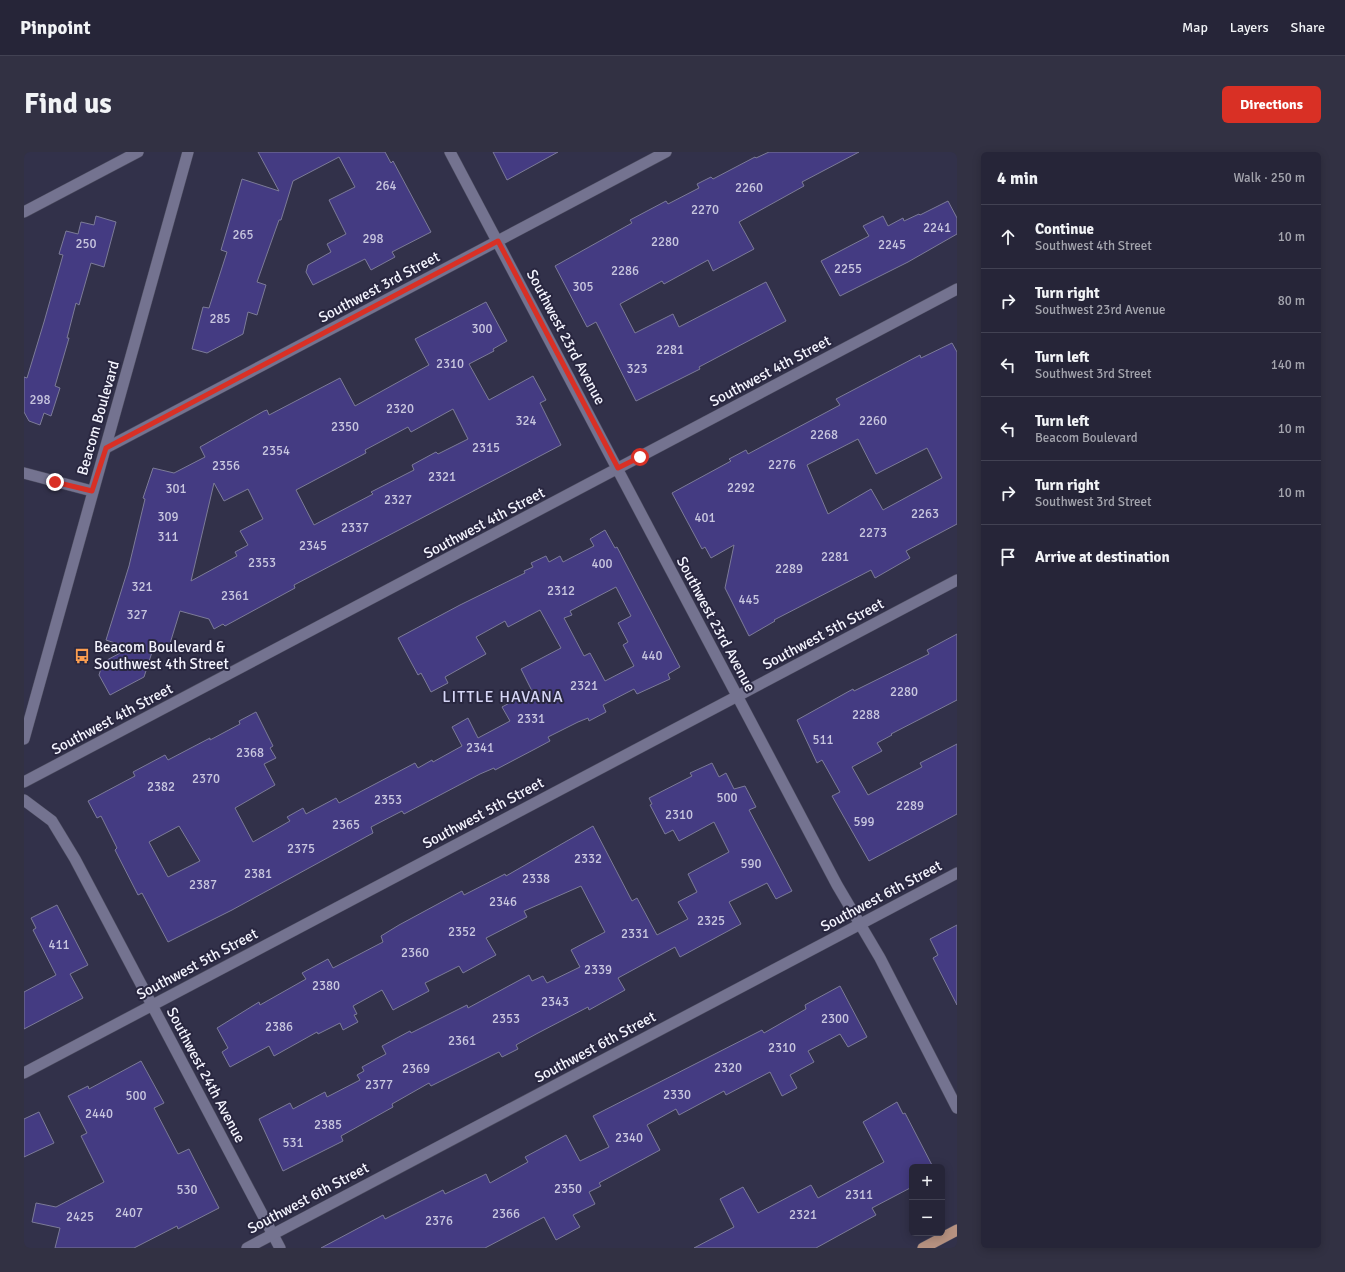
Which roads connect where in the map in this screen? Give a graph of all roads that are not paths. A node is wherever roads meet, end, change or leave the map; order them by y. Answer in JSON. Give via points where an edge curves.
{"nodes":[{"id":1,"x":138,"y":152,"type":"edge"},
{"id":2,"x":188,"y":152,"type":"edge"},
{"id":3,"x":450,"y":152,"type":"edge"},
{"id":4,"x":666,"y":152,"type":"edge"},
{"id":5,"x":24,"y":212,"type":"edge"},
{"id":6,"x":498,"y":241,"type":"junction"},
{"id":7,"x":957,"y":289,"type":"edge"},
{"id":8,"x":106,"y":448,"type":"junction"},
{"id":9,"x":618,"y":468,"type":"junction"},
{"id":10,"x":24,"y":473,"type":"edge"},
{"id":11,"x":92,"y":491,"type":"junction"},
{"id":12,"x":957,"y":580,"type":"edge"},
{"id":13,"x":737,"y":696,"type":"junction"},
{"id":14,"x":24,"y":739,"type":"edge"},
{"id":15,"x":24,"y":782,"type":"edge"},
{"id":16,"x":24,"y":800,"type":"edge"},
{"id":17,"x":957,"y":873,"type":"edge"},
{"id":18,"x":860,"y":924,"type":"junction"},
{"id":19,"x":152,"y":1004,"type":"junction"},
{"id":20,"x":24,"y":1073,"type":"edge"},
{"id":21,"x":957,"y":1108,"type":"edge"},
{"id":22,"x":957,"y":1230,"type":"edge"},
{"id":23,"x":273,"y":1234,"type":"junction"},
{"id":24,"x":246,"y":1248,"type":"edge"},
{"id":25,"x":280,"y":1248,"type":"edge"},
{"id":26,"x":923,"y":1248,"type":"edge"}],
"edges":[{"from":1,"to":5,"type":"street"},
{"from":2,"to":8,"type":"street","name":"Beacom Boulevard"},
{"from":3,"to":6,"type":"street","name":"Southwest 23rd Avenue"},
{"from":4,"to":6,"type":"street","name":"Southwest 3rd Street"},
{"from":6,"to":8,"type":"street","name":"Southwest 3rd Street"},
{"from":6,"to":9,"type":"street","name":"Southwest 23rd Avenue"},
{"from":7,"to":9,"type":"street","name":"Southwest 4th Street"},
{"from":8,"to":11,"type":"street","name":"Beacom Boulevard"},
{"from":9,"to":13,"type":"street","name":"Southwest 23rd Avenue"},
{"from":9,"to":15,"type":"street","name":"Southwest 4th Street"},
{"from":10,"to":11,"type":"street"},
{"from":11,"to":14,"type":"street","name":"Beacom Boulevard"},
{"from":12,"to":13,"type":"street","name":"Southwest 5th Street"},
{"from":13,"to":18,"type":"street","name":"Southwest 23rd Avenue"},
{"from":13,"to":19,"type":"street","name":"Southwest 5th Street"},
{"from":16,"to":19,"type":"street","name":"Southwest 24th Avenue","via":[[52,820]]},
{"from":17,"to":18,"type":"street","name":"Southwest 6th Street"},
{"from":18,"to":21,"type":"street","name":"Southwest 23rd Avenue"},
{"from":18,"to":23,"type":"street","name":"Southwest 6th Street"},
{"from":19,"to":20,"type":"street","name":"Southwest 5th Street"},
{"from":19,"to":23,"type":"street","name":"Southwest 24th Avenue"},
{"from":22,"to":26,"type":"main road"},
{"from":23,"to":24,"type":"street","name":"Southwest 6th Street"},
{"from":23,"to":25,"type":"street","name":"Southwest 24th Avenue"}]}
